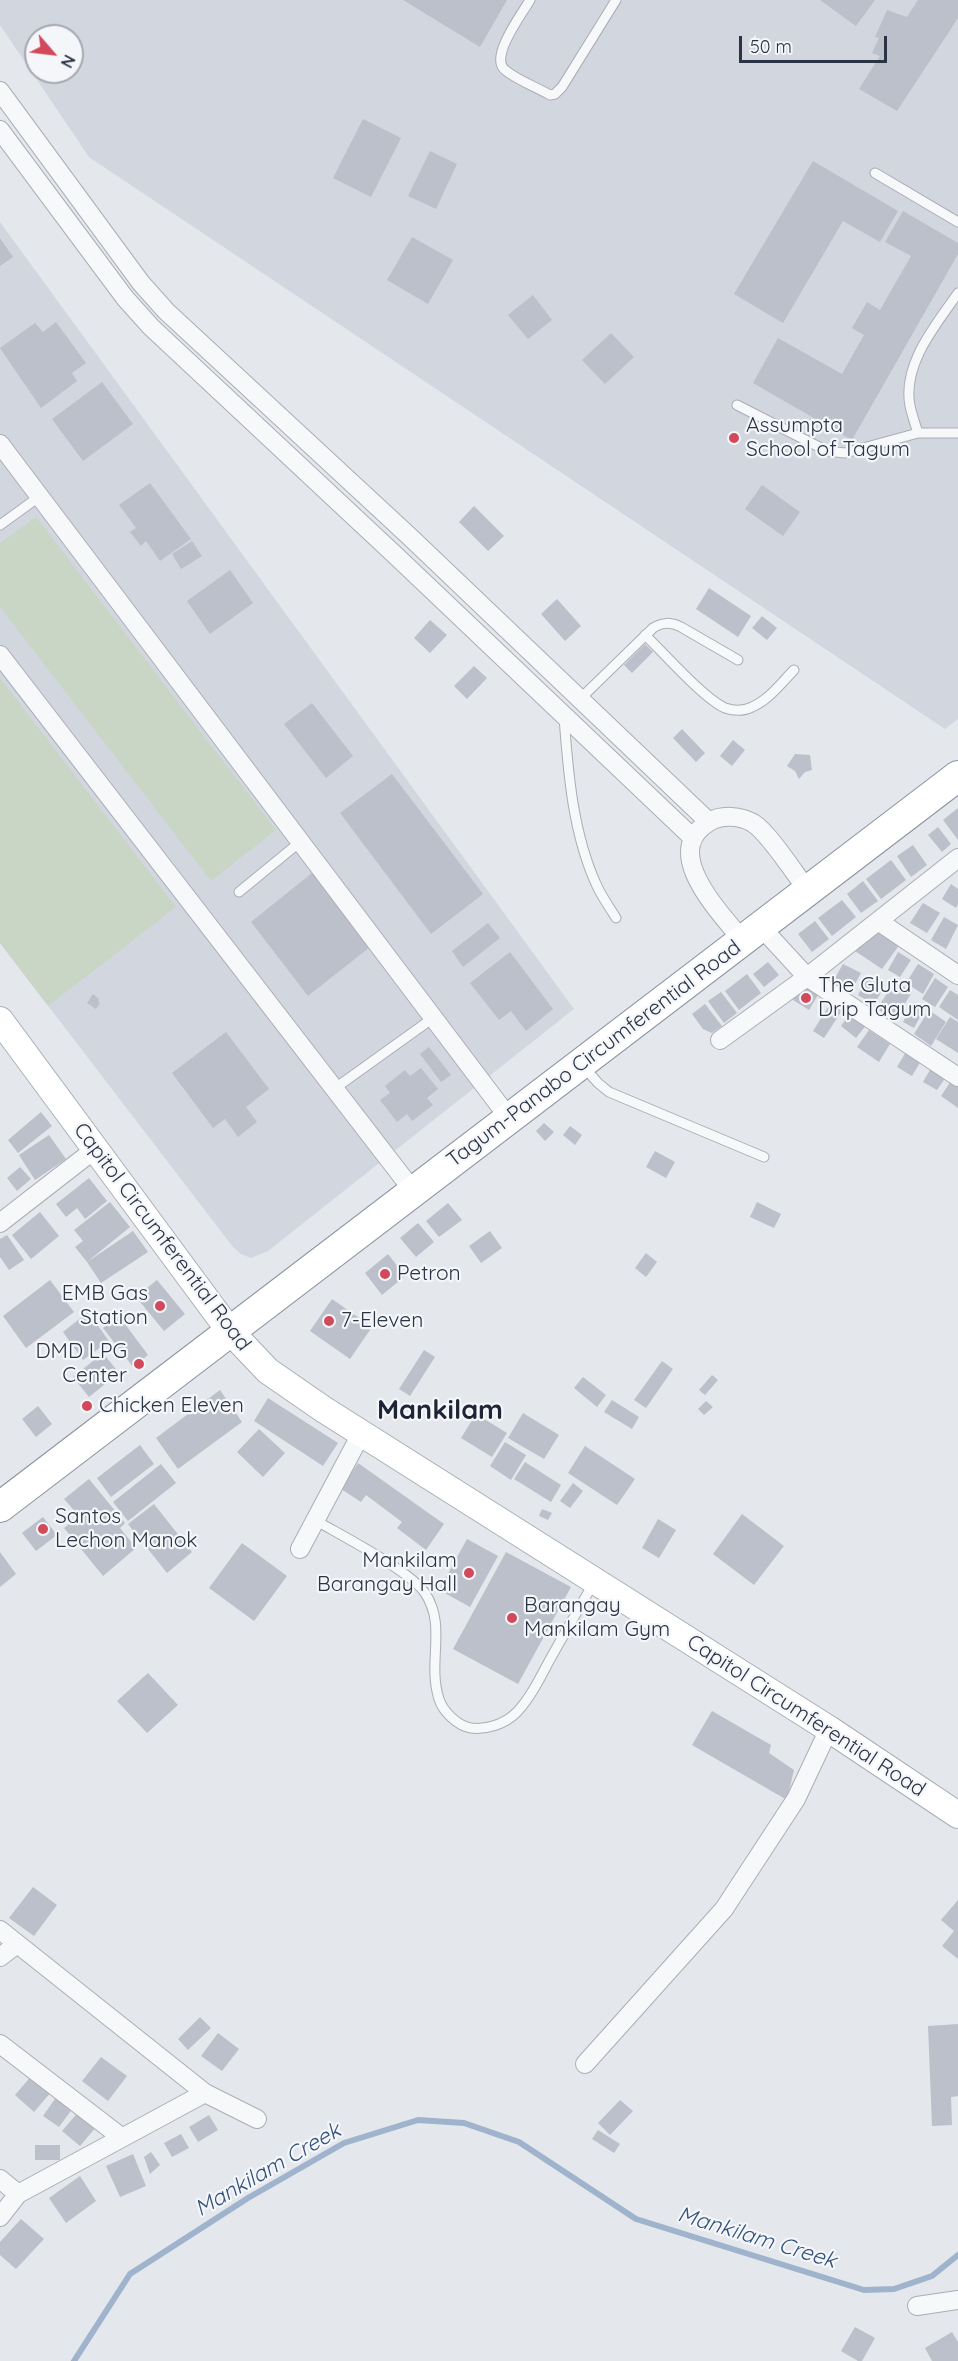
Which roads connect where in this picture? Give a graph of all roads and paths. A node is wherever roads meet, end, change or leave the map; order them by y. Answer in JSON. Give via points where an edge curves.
{"nodes":[{"id":1,"x":530,"y":0,"type":"edge"},
{"id":2,"x":616,"y":0,"type":"edge"},
{"id":3,"x":0,"y":91,"type":"edge"},
{"id":4,"x":0,"y":130,"type":"edge"},
{"id":5,"x":875,"y":173,"type":"dead end"},
{"id":6,"x":958,"y":222,"type":"edge"},
{"id":7,"x":958,"y":293,"type":"edge"},
{"id":8,"x":737,"y":405,"type":"dead end"},
{"id":9,"x":918,"y":433,"type":"junction"},
{"id":10,"x":958,"y":433,"type":"edge"},
{"id":11,"x":0,"y":444,"type":"edge"},
{"id":12,"x":40,"y":496,"type":"junction"},
{"id":13,"x":0,"y":525,"type":"edge"},
{"id":14,"x":409,"y":536,"type":"junction"},
{"id":15,"x":394,"y":554,"type":"junction"},
{"id":16,"x":645,"y":635,"type":"junction"},
{"id":17,"x":0,"y":655,"type":"edge"},
{"id":18,"x":738,"y":660,"type":"dead end"},
{"id":19,"x":795,"y":670,"type":"dead end"},
{"id":20,"x":580,"y":699,"type":"junction"},
{"id":21,"x":564,"y":715,"type":"junction"},
{"id":22,"x":958,"y":776,"type":"edge"},
{"id":23,"x":682,"y":795,"type":"junction"},
{"id":24,"x":666,"y":811,"type":"junction"},
{"id":25,"x":709,"y":822,"type":"junction"},
{"id":26,"x":693,"y":838,"type":"junction"},
{"id":27,"x":300,"y":842,"type":"junction"},
{"id":28,"x":958,"y":858,"type":"edge"},
{"id":29,"x":943,"y":870,"type":"junction"},
{"id":30,"x":958,"y":880,"type":"edge"},
{"id":31,"x":807,"y":891,"type":"junction"},
{"id":32,"x":238,"y":892,"type":"dead end"},
{"id":33,"x":616,"y":918,"type":"dead end"},
{"id":34,"x":878,"y":921,"type":"junction"},
{"id":35,"x":752,"y":934,"type":"junction"},
{"id":36,"x":958,"y":975,"type":"edge"},
{"id":37,"x":807,"y":977,"type":"junction"},
{"id":38,"x":433,"y":1018,"type":"junction"},
{"id":39,"x":0,"y":1020,"type":"edge"},
{"id":40,"x":720,"y":1040,"type":"dead end"},
{"id":41,"x":581,"y":1064,"type":"junction"},
{"id":42,"x":958,"y":1077,"type":"edge"},
{"id":43,"x":334,"y":1089,"type":"junction"},
{"id":44,"x":509,"y":1118,"type":"junction"},
{"id":45,"x":94,"y":1150,"type":"junction"},
{"id":46,"x":764,"y":1157,"type":"dead end"},
{"id":47,"x":414,"y":1192,"type":"junction"},
{"id":48,"x":0,"y":1223,"type":"edge"},
{"id":49,"x":229,"y":1330,"type":"junction"},
{"id":50,"x":361,"y":1434,"type":"junction"},
{"id":51,"x":0,"y":1507,"type":"edge"},
{"id":52,"x":315,"y":1520,"type":"junction"},
{"id":53,"x":300,"y":1549,"type":"dead end"},
{"id":54,"x":594,"y":1582,"type":"junction"},
{"id":55,"x":829,"y":1729,"type":"junction"},
{"id":56,"x":958,"y":1815,"type":"edge"},
{"id":57,"x":0,"y":1930,"type":"edge"},
{"id":58,"x":17,"y":1944,"type":"junction"},
{"id":59,"x":0,"y":1957,"type":"edge"},
{"id":60,"x":0,"y":2044,"type":"edge"},
{"id":61,"x":585,"y":2064,"type":"dead end"},
{"id":62,"x":204,"y":2093,"type":"junction"},
{"id":63,"x":257,"y":2119,"type":"dead end"},
{"id":64,"x":121,"y":2138,"type":"junction"},
{"id":65,"x":0,"y":2179,"type":"edge"},
{"id":66,"x":18,"y":2194,"type":"junction"},
{"id":67,"x":0,"y":2217,"type":"edge"},
{"id":68,"x":958,"y":2300,"type":"edge"},
{"id":69,"x":917,"y":2306,"type":"dead end"}],
"edges":[{"from":1,"to":2,"type":"lane","via":[[501,50],[501,61],[504,70],[550,95],[562,87]]},
{"from":3,"to":14,"type":"street","via":[[141,283],[166,311]]},
{"from":4,"to":15,"type":"street","via":[[151,327]]},
{"from":5,"to":6,"type":"lane"},
{"from":7,"to":9,"type":"lane","via":[[920,350],[913,368],[910,405]]},
{"from":8,"to":9,"type":"lane","via":[[836,454]]},
{"from":9,"to":10,"type":"lane"},
{"from":11,"to":12,"type":"street"},
{"from":12,"to":13,"type":"lane"},
{"from":12,"to":27,"type":"street"},
{"from":14,"to":15,"type":"street"},
{"from":14,"to":20,"type":"street"},
{"from":15,"to":21,"type":"street"},
{"from":16,"to":18,"type":"lane","via":[[662,623],[671,623]]},
{"from":16,"to":19,"type":"lane","via":[[728,709],[739,711],[762,702]]},
{"from":16,"to":20,"type":"lane"},
{"from":17,"to":43,"type":"street"},
{"from":20,"to":21,"type":"street"},
{"from":20,"to":23,"type":"street"},
{"from":21,"to":24,"type":"street"},
{"from":21,"to":33,"type":"lane","via":[[573,800],[585,854],[597,887]]},
{"from":22,"to":31,"type":"highway","name":"Tagum-Panabo Circumferential Road"},
{"from":23,"to":24,"type":"street"},
{"from":23,"to":25,"type":"street"},
{"from":24,"to":26,"type":"street"},
{"from":25,"to":26,"type":"street"},
{"from":25,"to":31,"type":"street","via":[[738,817],[753,823]]},
{"from":26,"to":35,"type":"street","via":[[690,855],[694,874]]},
{"from":27,"to":32,"type":"lane"},
{"from":27,"to":38,"type":"street"},
{"from":28,"to":29,"type":"street"},
{"from":29,"to":30,"type":"street"},
{"from":29,"to":34,"type":"street"},
{"from":31,"to":35,"type":"highway","name":"Tagum-Panabo Circumferential Road"},
{"from":34,"to":36,"type":"street"},
{"from":34,"to":37,"type":"street"},
{"from":35,"to":37,"type":"street"},
{"from":35,"to":41,"type":"highway","name":"Tagum-Panabo Circumferential Road"},
{"from":37,"to":40,"type":"street"},
{"from":37,"to":42,"type":"street"},
{"from":38,"to":43,"type":"lane"},
{"from":38,"to":44,"type":"street"},
{"from":39,"to":45,"type":"main road","name":"Capitol Circumferential Road"},
{"from":41,"to":44,"type":"highway","name":"Tagum-Panabo Circumferential Road"},
{"from":41,"to":46,"type":"lane","via":[[609,1092]]},
{"from":43,"to":47,"type":"street"},
{"from":44,"to":47,"type":"highway","name":"Tagum-Panabo Circumferential Road"},
{"from":45,"to":48,"type":"street"},
{"from":45,"to":49,"type":"main road","name":"Capitol Circumferential Road"},
{"from":47,"to":49,"type":"highway","name":"Tagum-Panabo Circumferential Road"},
{"from":49,"to":50,"type":"main road","name":"Capitol Circumferential Road","via":[[277,1378]]},
{"from":49,"to":51,"type":"highway","name":"Tagum-Panabo Circumferential Road"},
{"from":50,"to":52,"type":"street"},
{"from":50,"to":54,"type":"main road","name":"Capitol Circumferential Road"},
{"from":52,"to":53,"type":"street"},
{"from":52,"to":54,"type":"lane","via":[[370,1552],[423,1591],[434,1609],[439,1701],[449,1716],[465,1727],[482,1729],[516,1713]]},
{"from":54,"to":55,"type":"main road","name":"Capitol Circumferential Road"},
{"from":55,"to":56,"type":"main road","name":"Capitol Circumferential Road"},
{"from":55,"to":61,"type":"street","via":[[796,1799],[724,1909]]},
{"from":57,"to":58,"type":"street"},
{"from":58,"to":59,"type":"street"},
{"from":58,"to":62,"type":"street"},
{"from":60,"to":64,"type":"street"},
{"from":62,"to":63,"type":"street"},
{"from":62,"to":64,"type":"street"},
{"from":64,"to":66,"type":"street"},
{"from":65,"to":66,"type":"street"},
{"from":66,"to":67,"type":"street"},
{"from":68,"to":69,"type":"street"}]}
